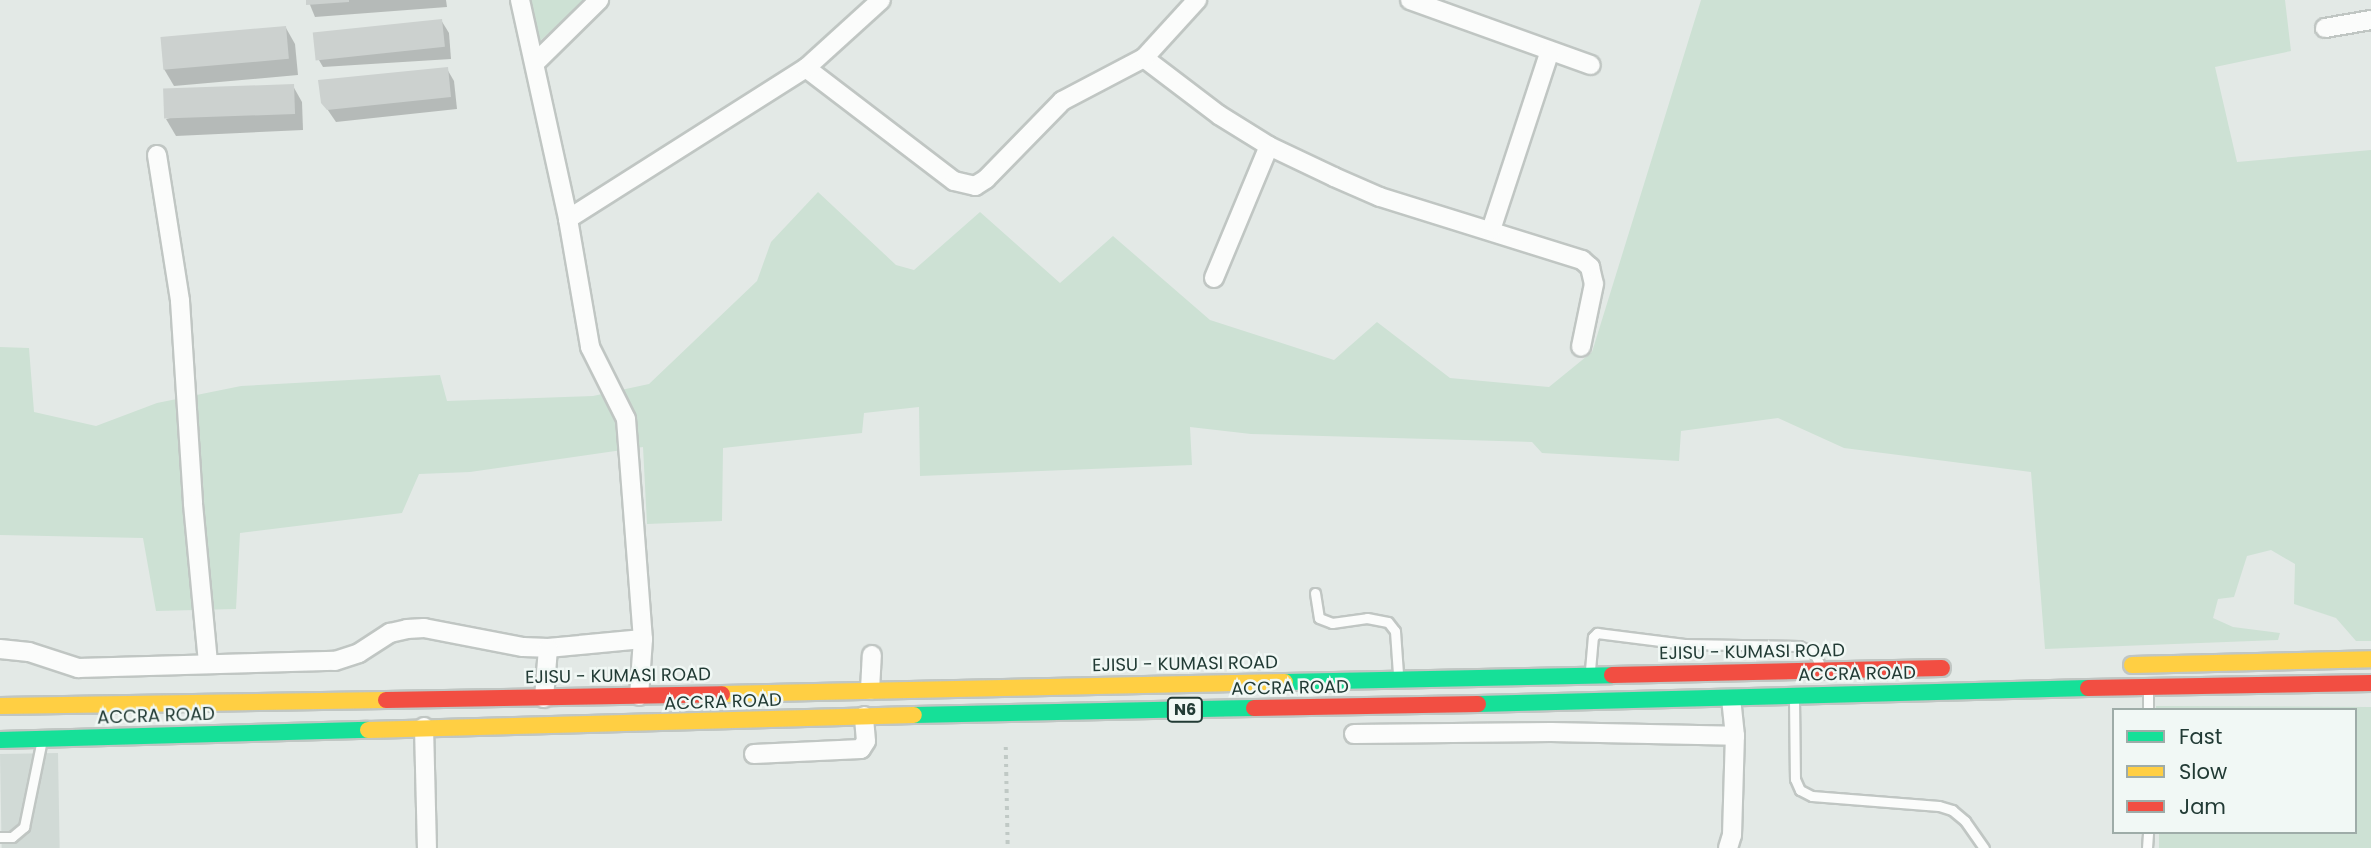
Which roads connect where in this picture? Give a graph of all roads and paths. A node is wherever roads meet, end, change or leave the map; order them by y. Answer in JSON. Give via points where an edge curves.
{"nodes":[{"id":1,"x":520,"y":0,"type":"edge"},
{"id":2,"x":599,"y":0,"type":"edge"},
{"id":3,"x":880,"y":0,"type":"edge"},
{"id":4,"x":1197,"y":0,"type":"edge"},
{"id":5,"x":1410,"y":0,"type":"edge"},
{"id":6,"x":2371,"y":20,"type":"edge"},
{"id":7,"x":2325,"y":28,"type":"dead end"},
{"id":8,"x":1550,"y":51,"type":"junction"},
{"id":9,"x":1144,"y":58,"type":"junction"},
{"id":10,"x":535,"y":62,"type":"junction"},
{"id":11,"x":1591,"y":65,"type":"dead end"},
{"id":12,"x":806,"y":68,"type":"junction"},
{"id":13,"x":1269,"y":146,"type":"junction"},
{"id":14,"x":157,"y":155,"type":"dead end"},
{"id":15,"x":568,"y":219,"type":"junction"},
{"id":16,"x":1491,"y":230,"type":"junction"},
{"id":17,"x":1213,"y":278,"type":"dead end"},
{"id":18,"x":1581,"y":347,"type":"dead end"},
{"id":19,"x":1315,"y":593,"type":"dead end"},
{"id":20,"x":643,"y":639,"type":"junction"},
{"id":21,"x":548,"y":648,"type":"junction"},
{"id":22,"x":0,"y":649,"type":"edge"},
{"id":23,"x":872,"y":655,"type":"dead end"},
{"id":24,"x":2371,"y":659,"type":"edge"},
{"id":25,"x":208,"y":663,"type":"junction"},
{"id":26,"x":2118,"y":666,"type":"dead end"},
{"id":27,"x":1956,"y":668,"type":"dead end"},
{"id":28,"x":1821,"y":670,"type":"junction"},
{"id":29,"x":1590,"y":675,"type":"junction"},
{"id":30,"x":1398,"y":679,"type":"junction"},
{"id":31,"x":2371,"y":683,"type":"edge"},
{"id":32,"x":2148,"y":688,"type":"junction"},
{"id":33,"x":870,"y":690,"type":"junction"},
{"id":34,"x":1794,"y":694,"type":"junction"},
{"id":35,"x":639,"y":696,"type":"junction"},
{"id":36,"x":544,"y":698,"type":"junction"},
{"id":37,"x":1731,"y":699,"type":"junction"},
{"id":38,"x":0,"y":706,"type":"edge"},
{"id":39,"x":2148,"y":708,"type":"edge"},
{"id":40,"x":864,"y":716,"type":"junction"},
{"id":41,"x":424,"y":727,"type":"junction"},
{"id":42,"x":1354,"y":734,"type":"dead end"},
{"id":43,"x":1735,"y":736,"type":"junction"},
{"id":44,"x":43,"y":739,"type":"junction"},
{"id":45,"x":0,"y":740,"type":"edge"},
{"id":46,"x":1006,"y":747,"type":"dead end"},
{"id":47,"x":754,"y":754,"type":"dead end"},
{"id":48,"x":0,"y":837,"type":"edge"},
{"id":49,"x":427,"y":848,"type":"edge"},
{"id":50,"x":1008,"y":848,"type":"edge"},
{"id":51,"x":1728,"y":848,"type":"edge"},
{"id":52,"x":1984,"y":848,"type":"edge"}],
"edges":[{"from":1,"to":10,"type":"street"},
{"from":2,"to":10,"type":"street"},
{"from":3,"to":12,"type":"street"},
{"from":4,"to":9,"type":"street"},
{"from":5,"to":8,"type":"street"},
{"from":6,"to":7,"type":"street"},
{"from":8,"to":11,"type":"street"},
{"from":8,"to":16,"type":"street"},
{"from":9,"to":12,"type":"street","via":[[1062,101],[975,186],[954,181]]},
{"from":9,"to":13,"type":"street"},
{"from":10,"to":15,"type":"street"},
{"from":12,"to":15,"type":"street"},
{"from":13,"to":16,"type":"street","via":[[1380,197]]},
{"from":13,"to":17,"type":"street"},
{"from":14,"to":25,"type":"street","via":[[180,301]]},
{"from":15,"to":20,"type":"street","via":[[590,347],[626,419]]},
{"from":16,"to":18,"type":"street","via":[[1582,260],[1590,267],[1594,284]]},
{"from":19,"to":30,"type":"lane","via":[[1319,618],[1332,623],[1367,618],[1388,622],[1395,631]]},
{"from":20,"to":21,"type":"street"},
{"from":20,"to":35,"type":"street"},
{"from":21,"to":25,"type":"street","via":[[424,628],[390,633],[359,653],[335,661]]},
{"from":21,"to":36,"type":"street"},
{"from":22,"to":25,"type":"street","via":[[29,652],[78,668]]},
{"from":23,"to":33,"type":"street"},
{"from":24,"to":26,"type":"highway"},
{"from":27,"to":28,"type":"highway","name":"EJISU - KUMASI ROAD","number":"N6"},
{"from":28,"to":29,"type":"highway","name":"EJISU - KUMASI ROAD","number":"N6"},
{"from":28,"to":29,"type":"lane","via":[[1814,653],[1799,646],[1684,644],[1598,633],[1592,637]]},
{"from":29,"to":30,"type":"highway","name":"EJISU - KUMASI ROAD","number":"N6"},
{"from":30,"to":33,"type":"highway","name":"EJISU - KUMASI ROAD","number":"N6"},
{"from":31,"to":32,"type":"highway","name":"ACCRA ROAD","number":"N6"},
{"from":32,"to":34,"type":"highway","name":"ACCRA ROAD","number":"N6"},
{"from":32,"to":39,"type":"lane"},
{"from":33,"to":35,"type":"highway","name":"EJISU - KUMASI ROAD","number":"N6"},
{"from":34,"to":37,"type":"highway","name":"ACCRA ROAD","number":"N6"},
{"from":34,"to":52,"type":"lane","via":[[1800,790],[1812,796],[1952,810]]},
{"from":35,"to":36,"type":"highway","name":"EJISU - KUMASI ROAD","number":"N6"},
{"from":36,"to":38,"type":"highway","name":"EJISU - KUMASI ROAD","number":"N6"},
{"from":37,"to":40,"type":"highway","name":"ACCRA ROAD","number":"N6"},
{"from":37,"to":43,"type":"street"},
{"from":40,"to":41,"type":"highway","name":"ACCRA ROAD","number":"N6"},
{"from":40,"to":47,"type":"street","via":[[866,741],[860,749]]},
{"from":41,"to":44,"type":"highway","name":"ACCRA ROAD","number":"N6"},
{"from":41,"to":49,"type":"street"},
{"from":42,"to":43,"type":"street"},
{"from":43,"to":51,"type":"street"},
{"from":44,"to":45,"type":"highway","name":"ACCRA ROAD","number":"N6"},
{"from":44,"to":48,"type":"lane","via":[[24,827],[12,838]]},
{"from":46,"to":50,"type":"path"}]}
